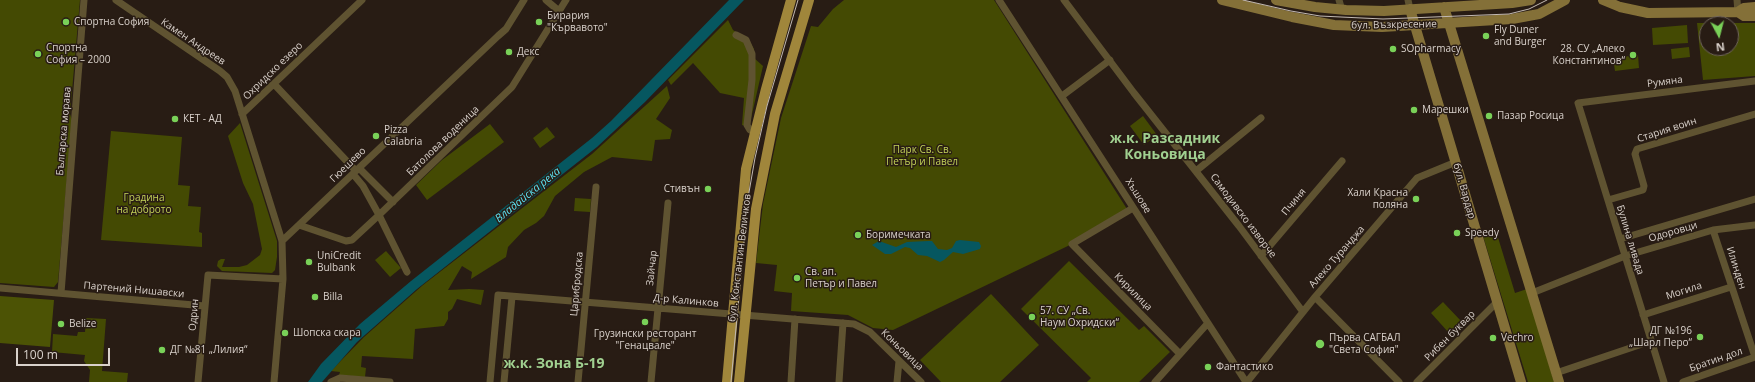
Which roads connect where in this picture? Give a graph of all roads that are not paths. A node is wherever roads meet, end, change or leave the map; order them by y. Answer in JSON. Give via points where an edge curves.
{"nodes":[{"id":1,"x":84,"y":0,"type":"edge"},
{"id":2,"x":116,"y":0,"type":"edge"},
{"id":3,"x":362,"y":0,"type":"edge"},
{"id":4,"x":524,"y":0,"type":"edge"},
{"id":5,"x":546,"y":0,"type":"edge"},
{"id":6,"x":566,"y":0,"type":"edge"},
{"id":7,"x":791,"y":0,"type":"edge"},
{"id":8,"x":809,"y":0,"type":"edge"},
{"id":9,"x":1064,"y":0,"type":"edge"},
{"id":10,"x":1222,"y":0,"type":"edge"},
{"id":11,"x":1276,"y":0,"type":"edge"},
{"id":12,"x":1339,"y":0,"type":"edge"},
{"id":13,"x":1531,"y":0,"type":"edge"},
{"id":14,"x":1565,"y":0,"type":"edge"},
{"id":15,"x":1603,"y":0,"type":"edge"},
{"id":16,"x":1737,"y":0,"type":"edge"},
{"id":17,"x":1002,"y":1,"type":"edge"},
{"id":18,"x":1443,"y":4,"type":"edge"},
{"id":19,"x":1409,"y":5,"type":"edge"},
{"id":20,"x":1755,"y":7,"type":"edge"},
{"id":21,"x":1346,"y":10,"type":"junction"},
{"id":22,"x":559,"y":11,"type":"junction"},
{"id":23,"x":1738,"y":12,"type":"junction"},
{"id":24,"x":1755,"y":16,"type":"edge"},
{"id":25,"x":1449,"y":24,"type":"junction"},
{"id":26,"x":1415,"y":26,"type":"junction"},
{"id":27,"x":736,"y":35,"type":"dead end"},
{"id":28,"x":1110,"y":60,"type":"junction"},
{"id":29,"x":1755,"y":81,"type":"edge"},
{"id":30,"x":274,"y":84,"type":"junction"},
{"id":31,"x":1062,"y":96,"type":"junction"},
{"id":32,"x":1578,"y":103,"type":"joint"},
{"id":33,"x":242,"y":114,"type":"junction"},
{"id":34,"x":1755,"y":114,"type":"edge"},
{"id":35,"x":1260,"y":118,"type":"dead end"},
{"id":36,"x":755,"y":132,"type":"junction"},
{"id":37,"x":1342,"y":161,"type":"dead end"},
{"id":38,"x":1456,"y":162,"type":"junction"},
{"id":39,"x":356,"y":171,"type":"junction"},
{"id":40,"x":1196,"y":171,"type":"junction"},
{"id":41,"x":596,"y":187,"type":"dead end"},
{"id":42,"x":1755,"y":199,"type":"edge"},
{"id":43,"x":1608,"y":200,"type":"junction"},
{"id":44,"x":393,"y":202,"type":"junction"},
{"id":45,"x":668,"y":203,"type":"dead end"},
{"id":46,"x":1133,"y":208,"type":"junction"},
{"id":47,"x":379,"y":215,"type":"junction"},
{"id":48,"x":1755,"y":225,"type":"edge"},
{"id":49,"x":299,"y":226,"type":"junction"},
{"id":50,"x":1713,"y":230,"type":"junction"},
{"id":51,"x":1620,"y":239,"type":"junction"},
{"id":52,"x":282,"y":241,"type":"junction"},
{"id":53,"x":1261,"y":256,"type":"junction"},
{"id":54,"x":1625,"y":256,"type":"junction"},
{"id":55,"x":407,"y":272,"type":"dead end"},
{"id":56,"x":283,"y":279,"type":"junction"},
{"id":57,"x":1731,"y":287,"type":"junction"},
{"id":58,"x":0,"y":288,"type":"edge"},
{"id":59,"x":61,"y":293,"type":"junction"},
{"id":60,"x":1532,"y":293,"type":"junction"},
{"id":61,"x":512,"y":297,"type":"junction"},
{"id":62,"x":1315,"y":297,"type":"junction"},
{"id":63,"x":585,"y":302,"type":"junction"},
{"id":64,"x":1496,"y":303,"type":"junction"},
{"id":65,"x":205,"y":306,"type":"junction"},
{"id":66,"x":658,"y":308,"type":"junction"},
{"id":67,"x":1303,"y":312,"type":"junction"},
{"id":68,"x":732,"y":315,"type":"junction"},
{"id":69,"x":1643,"y":315,"type":"junction"},
{"id":70,"x":745,"y":316,"type":"junction"},
{"id":71,"x":795,"y":319,"type":"junction"},
{"id":72,"x":843,"y":323,"type":"junction"},
{"id":73,"x":1208,"y":323,"type":"junction"},
{"id":74,"x":870,"y":332,"type":"joint"},
{"id":75,"x":1651,"y":341,"type":"junction"},
{"id":76,"x":1180,"y":354,"type":"junction"},
{"id":77,"x":1755,"y":357,"type":"edge"},
{"id":78,"x":899,"y":361,"type":"junction"},
{"id":79,"x":1558,"y":378,"type":"edge"},
{"id":80,"x":344,"y":379,"type":"edge"},
{"id":81,"x":198,"y":382,"type":"edge"},
{"id":82,"x":274,"y":382,"type":"edge"},
{"id":83,"x":331,"y":382,"type":"edge"},
{"id":84,"x":390,"y":382,"type":"edge"},
{"id":85,"x":490,"y":382,"type":"edge"},
{"id":86,"x":504,"y":382,"type":"edge"},
{"id":87,"x":578,"y":382,"type":"edge"},
{"id":88,"x":651,"y":382,"type":"edge"},
{"id":89,"x":727,"y":382,"type":"edge"},
{"id":90,"x":739,"y":382,"type":"edge"},
{"id":91,"x":791,"y":382,"type":"edge"},
{"id":92,"x":839,"y":382,"type":"edge"},
{"id":93,"x":897,"y":382,"type":"edge"},
{"id":94,"x":921,"y":382,"type":"edge"},
{"id":95,"x":1155,"y":382,"type":"edge"},
{"id":96,"x":1246,"y":382,"type":"edge"},
{"id":97,"x":1399,"y":382,"type":"edge"},
{"id":98,"x":1417,"y":382,"type":"edge"},
{"id":99,"x":1521,"y":382,"type":"edge"},
{"id":100,"x":1664,"y":382,"type":"edge"},
{"id":101,"x":1683,"y":382,"type":"edge"}],
"edges":[{"from":1,"to":59,"type":"street","name":"Българска морава"},
{"from":2,"to":33,"type":"street","name":"Камен Андреев","via":[[227,77]]},
{"from":3,"to":30,"type":"street","name":"Охридско езеро"},
{"from":4,"to":39,"type":"street","name":"Гюешево","via":[[506,29]]},
{"from":5,"to":22,"type":"street"},
{"from":6,"to":22,"type":"street","name":"Батолова воденица"},
{"from":7,"to":36,"type":"main road","name":"бул. Константин Величков"},
{"from":8,"to":70,"type":"main road","name":"бул. Константин Величков","via":[[769,136],[755,215]]},
{"from":9,"to":28,"type":"street","name":"Самодивско изворче"},
{"from":10,"to":26,"type":"street","name":"бул. Възкресение","via":[[1334,26]]},
{"from":11,"to":21,"type":"street","name":"бул. Възкресение"},
{"from":12,"to":21,"type":"street","via":[[1341,7]]},
{"from":13,"to":18,"type":"street","name":"бул. Възкресение","via":[[1512,3]]},
{"from":14,"to":25,"type":"street","name":"бул. Възкресение","via":[[1539,14],[1527,17]]},
{"from":15,"to":23,"type":"street","via":[[1620,7],[1648,13]]},
{"from":16,"to":23,"type":"street"},
{"from":17,"to":31,"type":"street","name":"Хъшове"},
{"from":18,"to":19,"type":"street","name":"бул. Възкресение"},
{"from":18,"to":25,"type":"street"},
{"from":19,"to":21,"type":"street","name":"бул. Възкресение"},
{"from":19,"to":26,"type":"street","name":"бул. Вардар"},
{"from":20,"to":23,"type":"street","via":[[1744,8]]},
{"from":22,"to":44,"type":"street","name":"Батолова воденица","via":[[512,87]]},
{"from":23,"to":24,"type":"street","via":[[1744,16]]},
{"from":25,"to":26,"type":"street","name":"бул. Възкресение"},
{"from":25,"to":60,"type":"street"},
{"from":26,"to":38,"type":"street","name":"бул. Вардар"},
{"from":27,"to":36,"type":"street","via":[[746,40],[752,54],[747,125]]},
{"from":28,"to":31,"type":"street"},
{"from":28,"to":40,"type":"street","name":"Самодивско изворче"},
{"from":29,"to":32,"type":"street","name":"Румяна"},
{"from":30,"to":33,"type":"street","name":"Охридско езеро"},
{"from":30,"to":39,"type":"street"},
{"from":31,"to":46,"type":"street","name":"Хъшове"},
{"from":32,"to":43,"type":"street","name":"Булина ливада"},
{"from":33,"to":52,"type":"street","name":"Охридско езеро"},
{"from":34,"to":43,"type":"street","name":"Стария воин","via":[[1637,149],[1635,154],[1643,190]]},
{"from":35,"to":40,"type":"street"},
{"from":36,"to":68,"type":"main road","name":"бул. Константин Величков","via":[[743,169]]},
{"from":37,"to":53,"type":"street","name":"Пчиня"},
{"from":38,"to":62,"type":"street","name":"Алеко Туранджа","via":[[1417,178]]},
{"from":38,"to":64,"type":"street","name":"бул. Вардар"},
{"from":39,"to":44,"type":"street"},
{"from":39,"to":47,"type":"street"},
{"from":39,"to":49,"type":"street","name":"Гюешево"},
{"from":40,"to":53,"type":"street","name":"Самодивско изворче"},
{"from":41,"to":63,"type":"street","name":"Царибродска"},
{"from":42,"to":51,"type":"street"},
{"from":43,"to":51,"type":"street","name":"Булина ливада"},
{"from":44,"to":47,"type":"street","name":"Батолова воденица"},
{"from":45,"to":66,"type":"street","name":"Зайчар"},
{"from":46,"to":73,"type":"street","name":"Хъшове"},
{"from":46,"to":76,"type":"street","name":"Кирилица","via":[[1072,244]]},
{"from":47,"to":49,"type":"street","name":"Батолова воденица","via":[[348,241]]},
{"from":47,"to":55,"type":"street"},
{"from":48,"to":50,"type":"street","name":"Одоровци"},
{"from":49,"to":52,"type":"street","name":"Гюешево"},
{"from":50,"to":54,"type":"street","name":"Одоровци"},
{"from":50,"to":57,"type":"street","name":"Илинден"},
{"from":51,"to":54,"type":"street","name":"Булина ливада"},
{"from":52,"to":56,"type":"street"},
{"from":53,"to":67,"type":"street","name":"Самодивско изворче"},
{"from":54,"to":60,"type":"street","name":"Одоровци"},
{"from":54,"to":69,"type":"street","name":"Булина ливада"},
{"from":56,"to":65,"type":"street","name":"Одрин","via":[[208,274]]},
{"from":56,"to":82,"type":"street"},
{"from":57,"to":69,"type":"street","name":"Могила"},
{"from":57,"to":77,"type":"street","name":"Илинден"},
{"from":58,"to":59,"type":"street","name":"Партений Нишавски"},
{"from":59,"to":65,"type":"street","name":"Партений Нишавски"},
{"from":60,"to":79,"type":"street"},
{"from":61,"to":63,"type":"street","name":"Д-р Калинков"},
{"from":61,"to":85,"type":"street","name":"Д-р Калинков","via":[[498,296]]},
{"from":61,"to":86,"type":"street"},
{"from":62,"to":67,"type":"street","name":"Алеко Туранджа"},
{"from":62,"to":97,"type":"street"},
{"from":63,"to":66,"type":"street","name":"Д-р Калинков"},
{"from":63,"to":87,"type":"street","name":"Царибродска"},
{"from":64,"to":98,"type":"street","name":"Рибен буквар"},
{"from":64,"to":99,"type":"street","name":"бул. Вардар"},
{"from":65,"to":81,"type":"street","name":"Одрин"},
{"from":66,"to":68,"type":"street","name":"Д-р Калинков"},
{"from":66,"to":88,"type":"street","name":"Зайчар"},
{"from":67,"to":96,"type":"street","name":"Алеко Туранджа"},
{"from":68,"to":70,"type":"street","name":"Д-р Калинков"},
{"from":68,"to":89,"type":"main road","name":"бул. Константин Величков"},
{"from":69,"to":75,"type":"street","name":"Булина ливада"},
{"from":70,"to":71,"type":"street","name":"Д-р Калинков"},
{"from":70,"to":90,"type":"main road","name":"бул. Константин Величков"},
{"from":71,"to":72,"type":"street","name":"Д-р Калинков"},
{"from":71,"to":91,"type":"street"},
{"from":72,"to":74,"type":"street","name":"Д-р Калинков","via":[[854,324]]},
{"from":72,"to":92,"type":"street"},
{"from":73,"to":76,"type":"street"},
{"from":73,"to":96,"type":"street","name":"Хъшове"},
{"from":74,"to":78,"type":"street","name":"Коньовица"},
{"from":75,"to":79,"type":"street"},
{"from":75,"to":100,"type":"street","name":"Булина ливада"},
{"from":76,"to":95,"type":"street"},
{"from":77,"to":101,"type":"street","name":"Братин дол"},
{"from":78,"to":93,"type":"street"},
{"from":78,"to":94,"type":"street","name":"Коньовица"},
{"from":80,"to":83,"type":"street"},
{"from":80,"to":84,"type":"street"}]}
